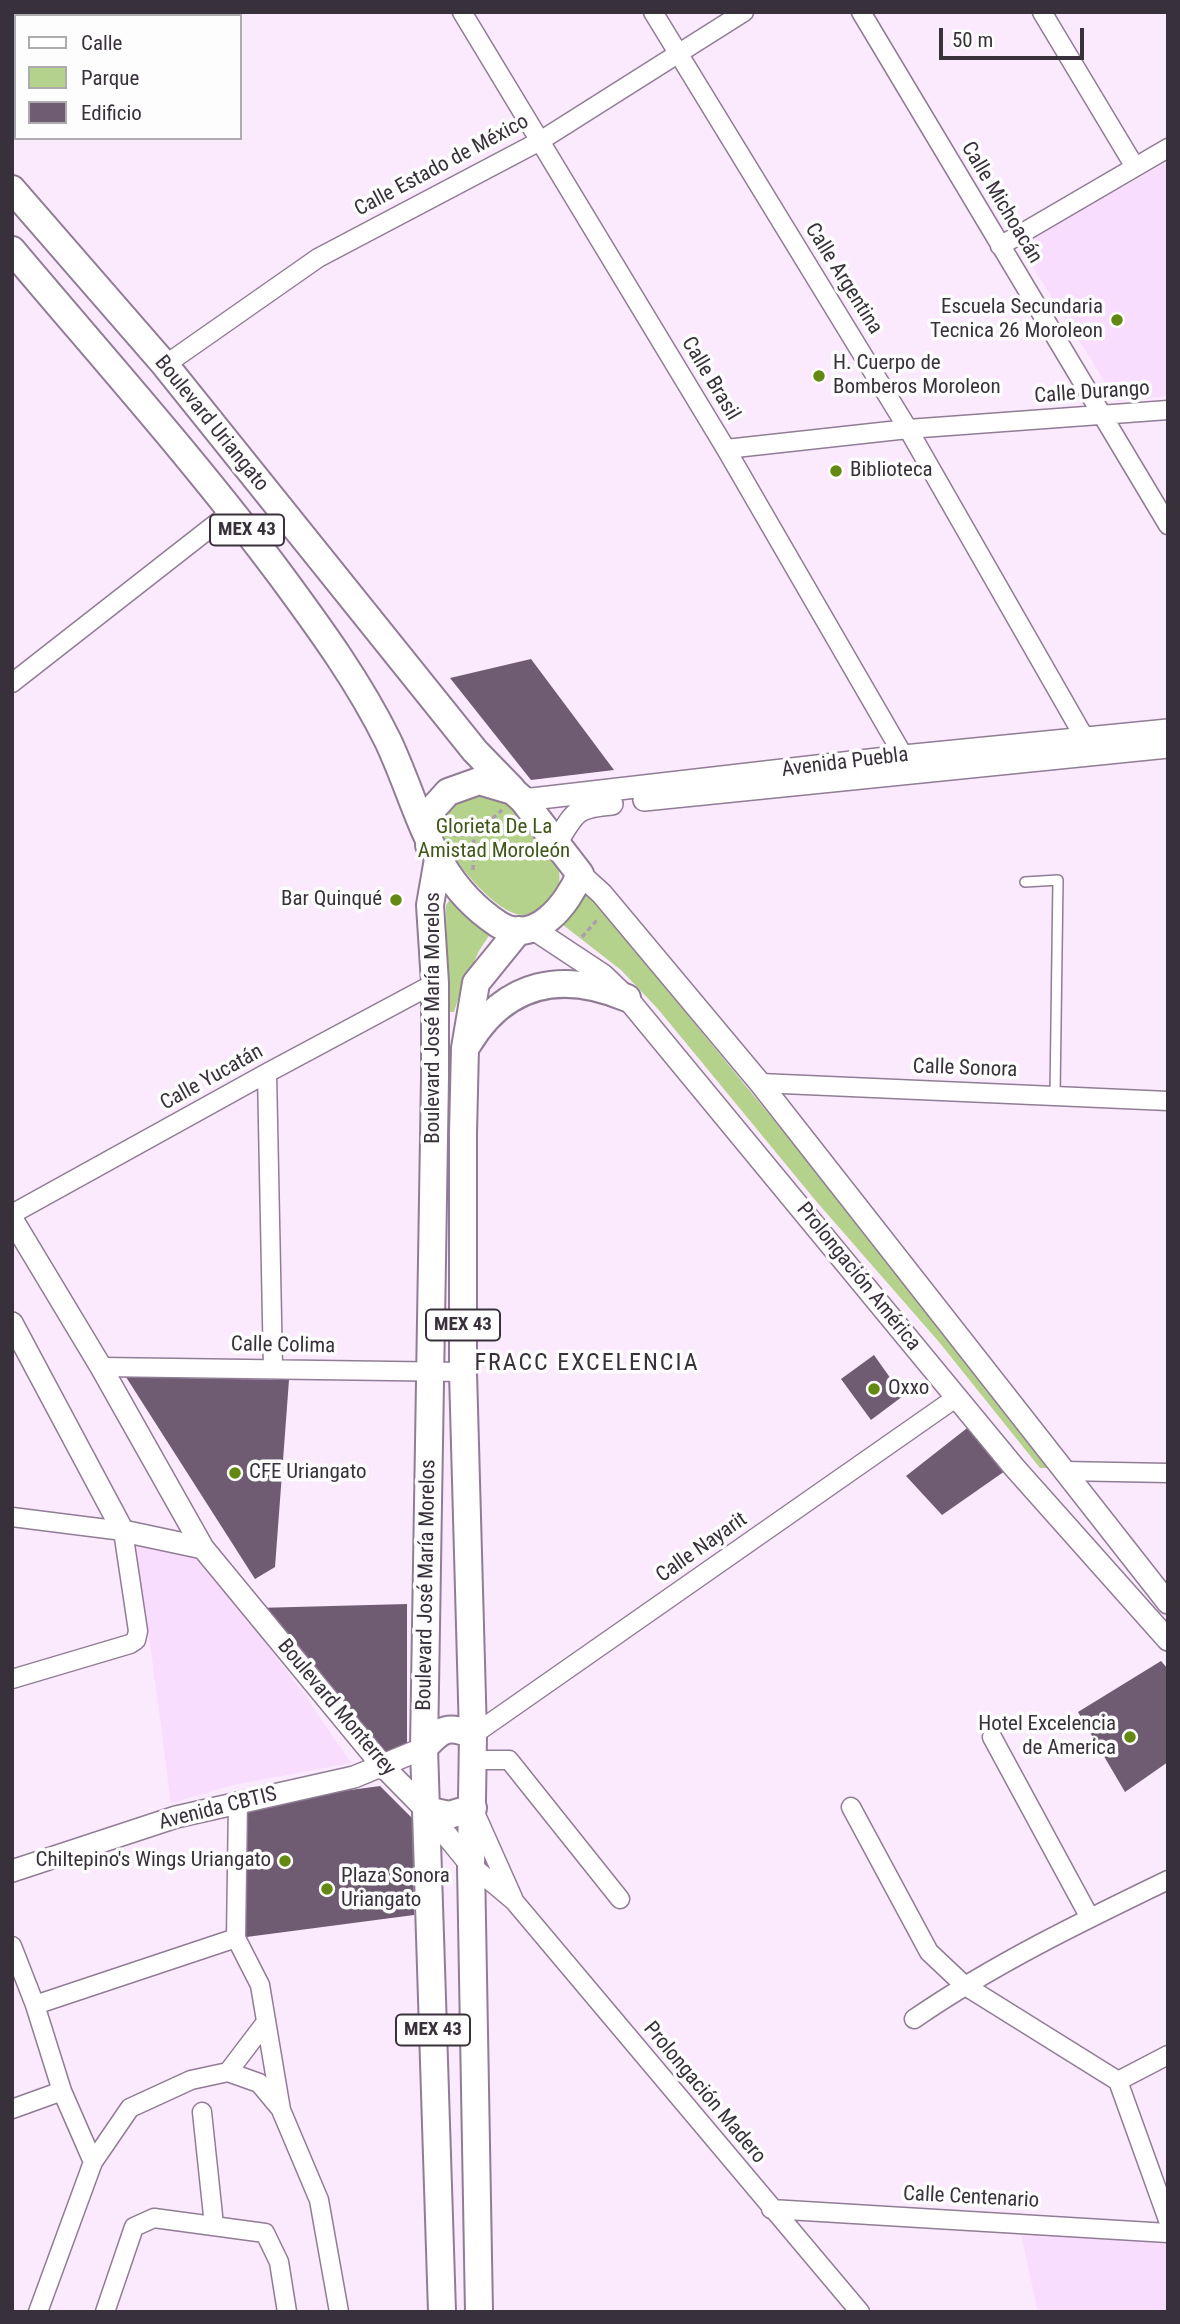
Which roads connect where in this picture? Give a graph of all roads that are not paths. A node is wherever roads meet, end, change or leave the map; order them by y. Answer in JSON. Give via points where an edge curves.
{"nodes":[{"id":1,"x":462,"y":12,"type":"edge"},
{"id":2,"x":653,"y":12,"type":"edge"},
{"id":3,"x":744,"y":12,"type":"edge"},
{"id":4,"x":861,"y":12,"type":"edge"},
{"id":5,"x":1042,"y":12,"type":"edge"},
{"id":6,"x":678,"y":53,"type":"junction"},
{"id":7,"x":540,"y":141,"type":"junction"},
{"id":8,"x":1168,"y":148,"type":"edge"},
{"id":9,"x":1135,"y":167,"type":"junction"},
{"id":10,"x":12,"y":189,"type":"edge"},
{"id":11,"x":1000,"y":246,"type":"junction"},
{"id":12,"x":12,"y":250,"type":"edge"},
{"id":13,"x":165,"y":365,"type":"junction"},
{"id":14,"x":1168,"y":410,"type":"edge"},
{"id":15,"x":1100,"y":415,"type":"junction"},
{"id":16,"x":908,"y":429,"type":"junction"},
{"id":17,"x":726,"y":449,"type":"junction"},
{"id":18,"x":232,"y":511,"type":"junction"},
{"id":19,"x":1168,"y":525,"type":"edge"},
{"id":20,"x":12,"y":683,"type":"edge"},
{"id":21,"x":1168,"y":730,"type":"edge"},
{"id":22,"x":1090,"y":747,"type":"junction"},
{"id":23,"x":1168,"y":747,"type":"edge"},
{"id":24,"x":909,"y":764,"type":"junction"},
{"id":25,"x":518,"y":796,"type":"junction"},
{"id":26,"x":557,"y":842,"type":"junction"},
{"id":27,"x":438,"y":846,"type":"junction"},
{"id":28,"x":580,"y":874,"type":"junction"},
{"id":29,"x":1025,"y":882,"type":"dead end"},
{"id":30,"x":527,"y":930,"type":"junction"},
{"id":31,"x":435,"y":983,"type":"junction"},
{"id":32,"x":627,"y":998,"type":"junction"},
{"id":33,"x":465,"y":1048,"type":"junction"},
{"id":34,"x":267,"y":1073,"type":"junction"},
{"id":35,"x":760,"y":1083,"type":"junction"},
{"id":36,"x":1055,"y":1095,"type":"junction"},
{"id":37,"x":1168,"y":1101,"type":"edge"},
{"id":38,"x":12,"y":1217,"type":"edge"},
{"id":39,"x":12,"y":1323,"type":"edge"},
{"id":40,"x":101,"y":1367,"type":"junction"},
{"id":41,"x":273,"y":1368,"type":"junction"},
{"id":42,"x":463,"y":1372,"type":"junction"},
{"id":43,"x":429,"y":1373,"type":"junction"},
{"id":44,"x":957,"y":1398,"type":"junction"},
{"id":45,"x":1014,"y":1467,"type":"junction"},
{"id":46,"x":1063,"y":1471,"type":"junction"},
{"id":47,"x":1168,"y":1473,"type":"edge"},
{"id":48,"x":179,"y":1506,"type":"junction"},
{"id":49,"x":12,"y":1517,"type":"edge"},
{"id":50,"x":124,"y":1531,"type":"junction"},
{"id":51,"x":157,"y":1538,"type":"junction"},
{"id":52,"x":203,"y":1548,"type":"junction"},
{"id":53,"x":1168,"y":1602,"type":"edge"},
{"id":54,"x":1168,"y":1640,"type":"edge"},
{"id":55,"x":12,"y":1679,"type":"edge"},
{"id":56,"x":992,"y":1737,"type":"dead end"},
{"id":57,"x":473,"y":1747,"type":"junction"},
{"id":58,"x":424,"y":1748,"type":"junction"},
{"id":59,"x":381,"y":1764,"type":"junction"},
{"id":60,"x":238,"y":1802,"type":"junction"},
{"id":61,"x":851,"y":1807,"type":"dead end"},
{"id":62,"x":473,"y":1808,"type":"junction"},
{"id":63,"x":426,"y":1810,"type":"junction"},
{"id":64,"x":471,"y":1866,"type":"junction"},
{"id":65,"x":12,"y":1871,"type":"edge"},
{"id":66,"x":1168,"y":1880,"type":"edge"},
{"id":67,"x":620,"y":1899,"type":"dead end"},
{"id":68,"x":514,"y":1901,"type":"junction"},
{"id":69,"x":1090,"y":1918,"type":"junction"},
{"id":70,"x":236,"y":1938,"type":"junction"},
{"id":71,"x":12,"y":1946,"type":"edge"},
{"id":72,"x":964,"y":1985,"type":"junction"},
{"id":73,"x":35,"y":2005,"type":"junction"},
{"id":74,"x":914,"y":2019,"type":"dead end"},
{"id":75,"x":266,"y":2022,"type":"junction"},
{"id":76,"x":1168,"y":2054,"type":"edge"},
{"id":77,"x":228,"y":2072,"type":"junction"},
{"id":78,"x":1118,"y":2081,"type":"junction"},
{"id":79,"x":62,"y":2091,"type":"junction"},
{"id":80,"x":12,"y":2109,"type":"edge"},
{"id":81,"x":281,"y":2110,"type":"junction"},
{"id":82,"x":202,"y":2112,"type":"dead end"},
{"id":83,"x":93,"y":2162,"type":"junction"},
{"id":84,"x":771,"y":2209,"type":"junction"},
{"id":85,"x":1168,"y":2220,"type":"edge"},
{"id":86,"x":214,"y":2225,"type":"junction"},
{"id":87,"x":1168,"y":2233,"type":"edge"},
{"id":88,"x":38,"y":2312,"type":"edge"},
{"id":89,"x":105,"y":2312,"type":"edge"},
{"id":90,"x":287,"y":2312,"type":"edge"},
{"id":91,"x":340,"y":2312,"type":"edge"},
{"id":92,"x":442,"y":2312,"type":"edge"},
{"id":93,"x":479,"y":2312,"type":"edge"},
{"id":94,"x":860,"y":2312,"type":"edge"}],
"edges":[{"from":1,"to":7,"type":"street","name":"Calle Brasil"},
{"from":2,"to":6,"type":"street","name":"Calle Argentina"},
{"from":3,"to":6,"type":"street","name":"Calle Estado de México"},
{"from":4,"to":11,"type":"street","name":"Calle Michoacán"},
{"from":5,"to":9,"type":"street"},
{"from":6,"to":7,"type":"street","name":"Calle Estado de México"},
{"from":6,"to":16,"type":"street","name":"Calle Argentina"},
{"from":7,"to":13,"type":"street","name":"Calle Estado de México","via":[[318,258]]},
{"from":7,"to":17,"type":"street","name":"Calle Brasil"},
{"from":8,"to":9,"type":"street"},
{"from":9,"to":11,"type":"street"},
{"from":10,"to":13,"type":"main road","name":"Boulevard Uriangato","number":"MEX 43"},
{"from":11,"to":15,"type":"street","name":"Calle Michoacán"},
{"from":12,"to":18,"type":"main road","name":"Boulevard Uriangato","number":"MEX 43"},
{"from":13,"to":25,"type":"main road","name":"Boulevard Uriangato","number":"MEX 43","via":[[466,740]]},
{"from":14,"to":15,"type":"street","name":"Calle Durango"},
{"from":15,"to":16,"type":"street","name":"Calle Durango"},
{"from":15,"to":19,"type":"street","name":"Calle Michoacán"},
{"from":16,"to":17,"type":"street","name":"Calle Durango"},
{"from":16,"to":22,"type":"street","name":"Calle Argentina"},
{"from":17,"to":24,"type":"street","name":"Calle Brasil"},
{"from":18,"to":20,"type":"street"},
{"from":18,"to":27,"type":"main road","name":"Boulevard Uriangato","number":"MEX 43","via":[[344,661]]},
{"from":21,"to":22,"type":"street","name":"Avenida Puebla"},
{"from":22,"to":23,"type":"street","name":"Avenida Puebla"},
{"from":22,"to":24,"type":"street","name":"Avenida Puebla"},
{"from":24,"to":25,"type":"street","name":"Avenida Puebla"},
{"from":24,"to":26,"type":"street","name":"Avenida Puebla","via":[[588,806],[574,815]]},
{"from":25,"to":26,"type":"main road","number":"MEX 43"},
{"from":25,"to":27,"type":"main road","number":"MEX 43","via":[[479,780],[449,792],[429,813]]},
{"from":26,"to":28,"type":"main road","number":"MEX 43"},
{"from":27,"to":30,"type":"main road","number":"MEX 43","via":[[446,873],[471,900],[500,926]]},
{"from":27,"to":31,"type":"main road","name":"Boulevard José María Morelos","number":"MEX 43","via":[[430,905]]},
{"from":28,"to":30,"type":"main road","number":"MEX 43","via":[[565,903]]},
{"from":28,"to":35,"type":"street","name":"Prolongación América"},
{"from":29,"to":36,"type":"lane","via":[[1058,880]]},
{"from":30,"to":32,"type":"street","name":"Prolongación América","via":[[603,975]]},
{"from":30,"to":33,"type":"main road","name":"Boulevard José María Morelos","number":"MEX 43","via":[[476,983]]},
{"from":31,"to":34,"type":"street","name":"Calle Yucatán"},
{"from":31,"to":43,"type":"main road","name":"Boulevard José María Morelos","number":"MEX 43"},
{"from":32,"to":33,"type":"main road","via":[[572,982],[532,988],[492,1014]]},
{"from":32,"to":44,"type":"street","name":"Prolongación América"},
{"from":33,"to":42,"type":"main road","name":"Boulevard José María Morelos","number":"MEX 43"},
{"from":34,"to":38,"type":"street","name":"Calle Yucatán"},
{"from":34,"to":41,"type":"street"},
{"from":35,"to":36,"type":"street","name":"Calle Sonora"},
{"from":35,"to":46,"type":"street","name":"Prolongación América"},
{"from":36,"to":37,"type":"street","name":"Calle Sonora"},
{"from":38,"to":40,"type":"street","name":"Boulevard Monterrey"},
{"from":39,"to":50,"type":"street"},
{"from":40,"to":41,"type":"street","name":"Calle Colima"},
{"from":40,"to":48,"type":"street","name":"Boulevard Monterrey"},
{"from":41,"to":43,"type":"street","name":"Calle Colima"},
{"from":42,"to":43,"type":"street","name":"Calle Colima"},
{"from":42,"to":57,"type":"main road","name":"Boulevard José María Morelos","number":"MEX 43"},
{"from":43,"to":58,"type":"main road","name":"Boulevard José María Morelos","number":"MEX 43"},
{"from":44,"to":45,"type":"street","name":"Prolongación América"},
{"from":44,"to":57,"type":"street","name":"Calle Nayarit"},
{"from":45,"to":46,"type":"street"},
{"from":45,"to":54,"type":"street","name":"Prolongación América"},
{"from":46,"to":47,"type":"street"},
{"from":46,"to":53,"type":"street","name":"Prolongación América"},
{"from":48,"to":51,"type":"street","via":[[178,1522],[170,1534]]},
{"from":48,"to":52,"type":"street","name":"Boulevard Monterrey"},
{"from":49,"to":50,"type":"street"},
{"from":50,"to":51,"type":"street"},
{"from":50,"to":55,"type":"street","via":[[136,1640]]},
{"from":51,"to":52,"type":"street"},
{"from":52,"to":59,"type":"street","name":"Boulevard Monterrey"},
{"from":56,"to":69,"type":"street"},
{"from":57,"to":58,"type":"main road","via":[[457,1728],[439,1731]]},
{"from":57,"to":62,"type":"main road","name":"Boulevard José María Morelos","number":"MEX 43"},
{"from":57,"to":67,"type":"street","via":[[509,1760]]},
{"from":58,"to":59,"type":"street","name":"Avenida CBTIS"},
{"from":58,"to":63,"type":"main road","name":"Boulevard José María Morelos","number":"MEX 43"},
{"from":59,"to":60,"type":"street","name":"Avenida CBTIS","via":[[354,1777]]},
{"from":59,"to":63,"type":"street","name":"Boulevard Monterrey"},
{"from":60,"to":65,"type":"street","name":"Avenida CBTIS","via":[[176,1817]]},
{"from":60,"to":70,"type":"street"},
{"from":61,"to":72,"type":"street","via":[[929,1952]]},
{"from":62,"to":63,"type":"main road","via":[[449,1815]]},
{"from":62,"to":64,"type":"main road","name":"Boulevard José María Morelos","number":"MEX 43"},
{"from":62,"to":68,"type":"street","name":"Prolongación Madero"},
{"from":63,"to":64,"type":"street","name":"Boulevard Monterrey"},
{"from":63,"to":92,"type":"main road","name":"Boulevard José María Morelos","number":"MEX 43"},
{"from":64,"to":68,"type":"street","name":"Prolongación Madero"},
{"from":64,"to":93,"type":"main road","name":"Boulevard José María Morelos","number":"MEX 43"},
{"from":66,"to":69,"type":"street"},
{"from":68,"to":84,"type":"street","name":"Prolongación Madero"},
{"from":69,"to":72,"type":"street"},
{"from":70,"to":73,"type":"street"},
{"from":70,"to":75,"type":"street","via":[[260,1985]]},
{"from":71,"to":73,"type":"street"},
{"from":72,"to":74,"type":"street"},
{"from":72,"to":78,"type":"street"},
{"from":73,"to":79,"type":"street"},
{"from":75,"to":77,"type":"street"},
{"from":75,"to":81,"type":"street"},
{"from":76,"to":78,"type":"street"},
{"from":77,"to":81,"type":"street","via":[[260,2083]]},
{"from":77,"to":83,"type":"street","via":[[191,2080],[130,2108]]},
{"from":78,"to":85,"type":"street"},
{"from":79,"to":80,"type":"street"},
{"from":79,"to":83,"type":"street"},
{"from":81,"to":91,"type":"street","via":[[319,2200]]},
{"from":82,"to":86,"type":"street"},
{"from":83,"to":88,"type":"street"},
{"from":84,"to":87,"type":"street","name":"Calle Centenario"},
{"from":84,"to":94,"type":"street","name":"Prolongación Madero"},
{"from":86,"to":89,"type":"street","via":[[154,2218],[134,2227]]},
{"from":86,"to":90,"type":"street","via":[[265,2233],[279,2262]]}]}
